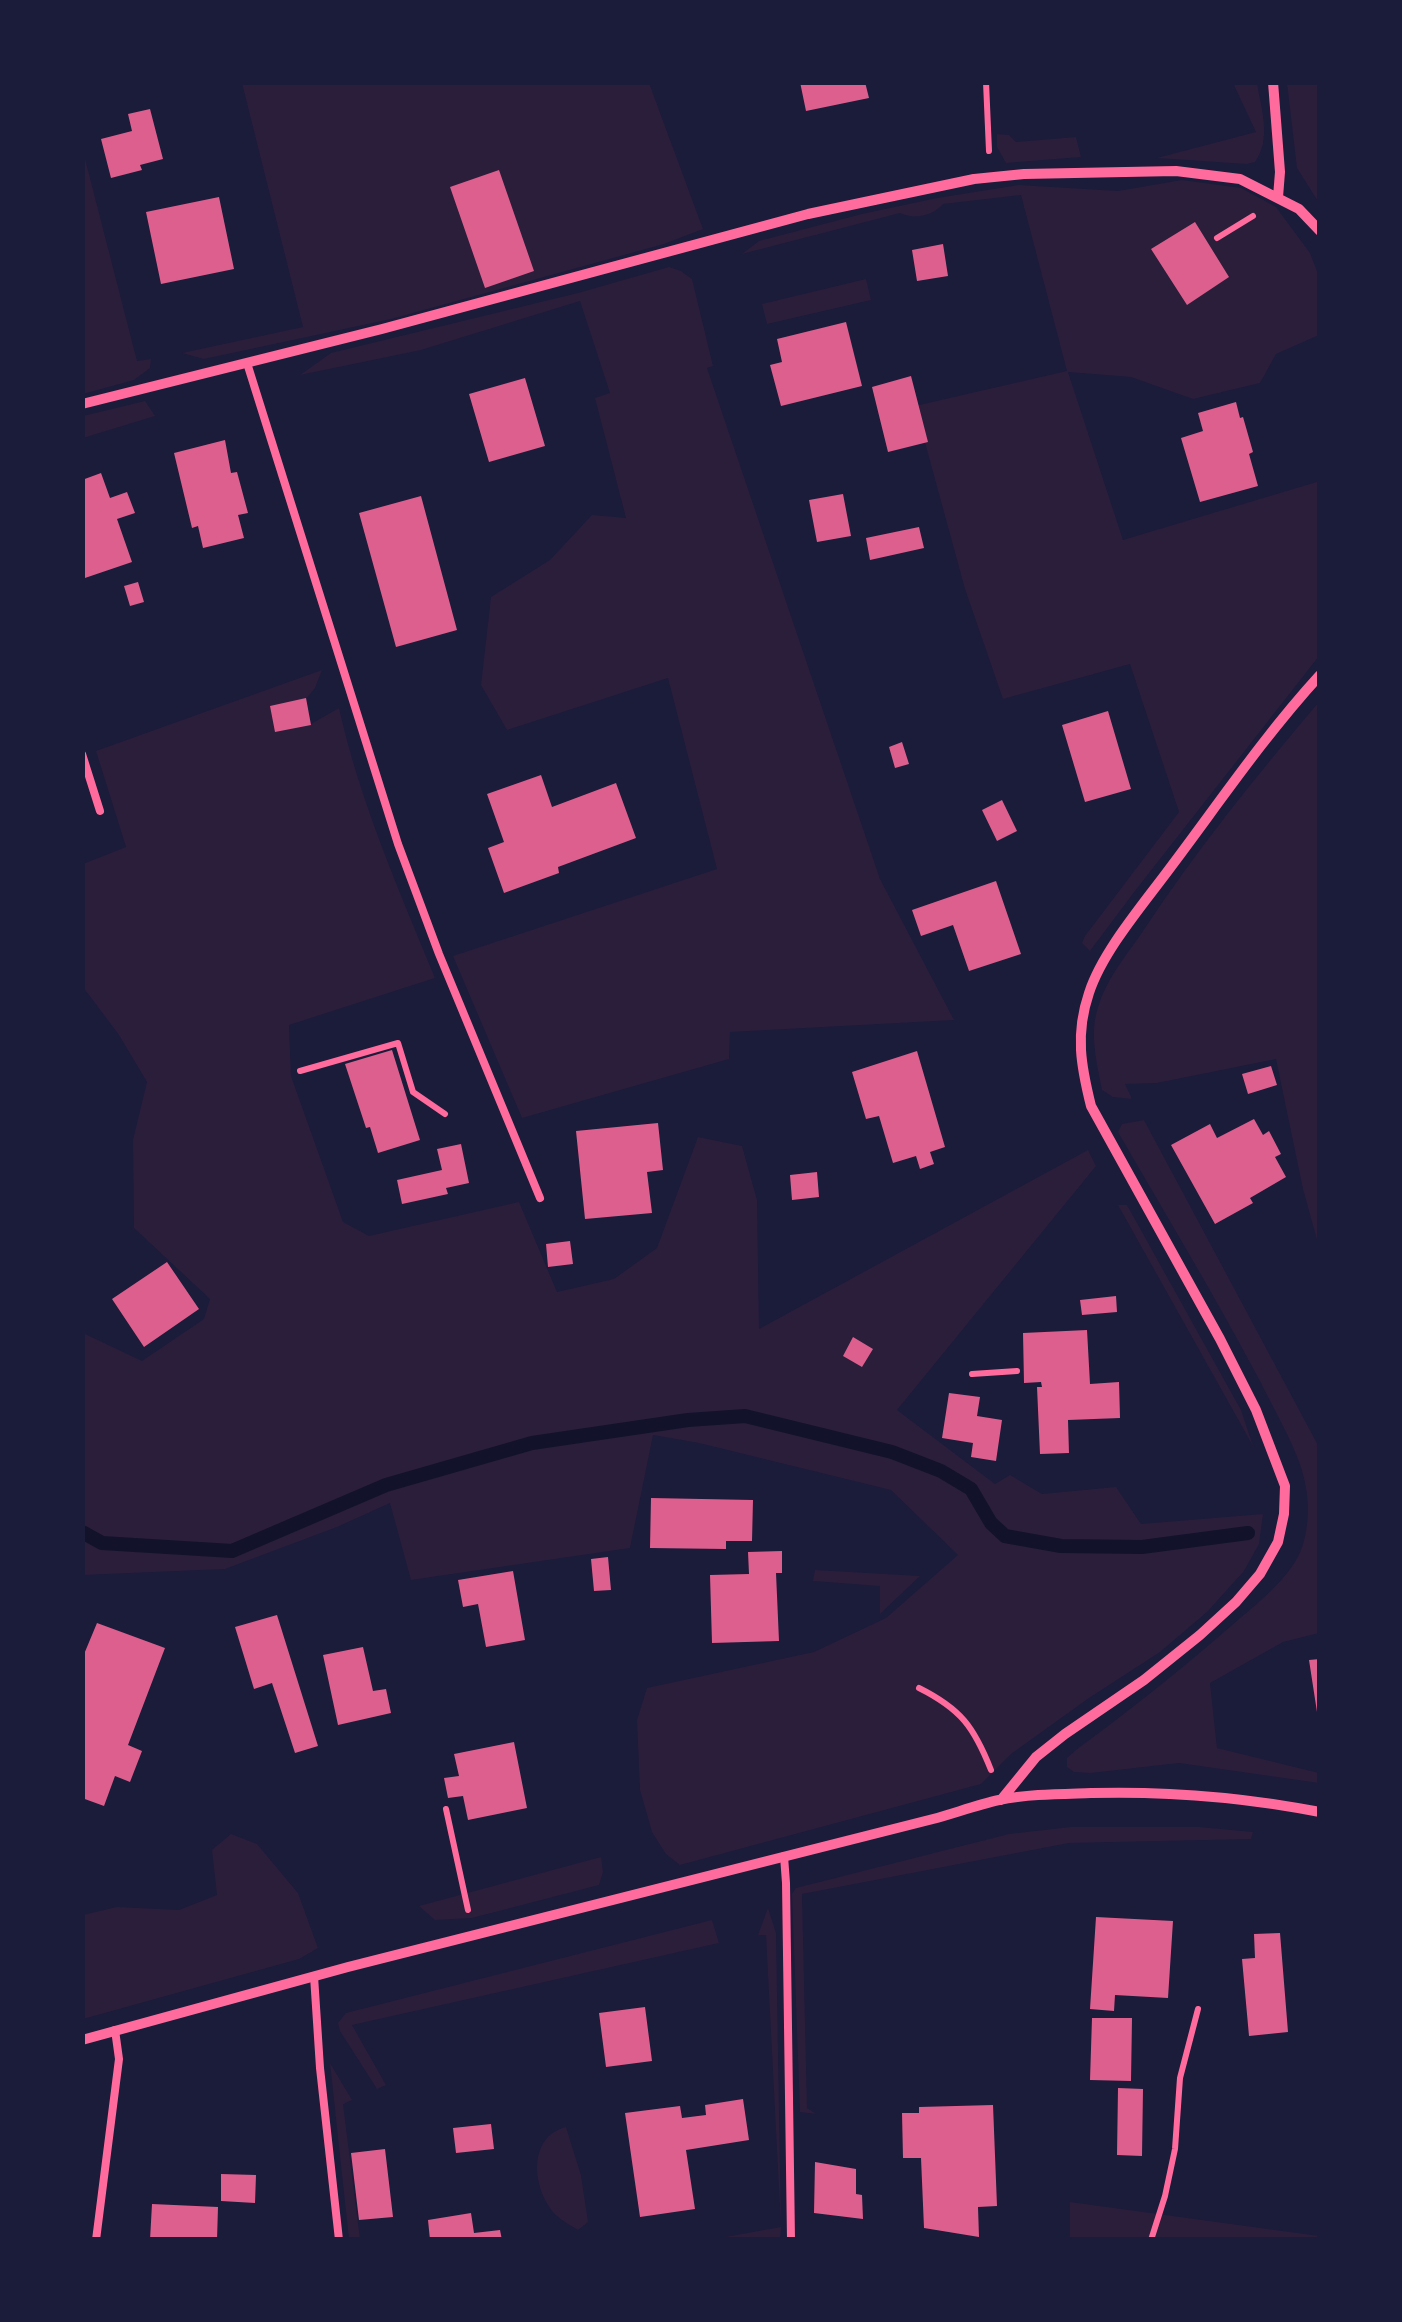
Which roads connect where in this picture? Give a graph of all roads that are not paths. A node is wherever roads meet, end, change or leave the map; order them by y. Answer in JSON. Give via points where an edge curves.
{"nodes":[{"id":1,"x":1272,"y":82,"type":"edge"},
{"id":2,"x":1278,"y":198,"type":"junction"},
{"id":3,"x":1320,"y":231,"type":"edge"},
{"id":4,"x":247,"y":363,"type":"junction"},
{"id":5,"x":82,"y":404,"type":"edge"},
{"id":6,"x":1320,"y":675,"type":"edge"},
{"id":7,"x":82,"y":754,"type":"edge"},
{"id":8,"x":100,"y":811,"type":"dead end"},
{"id":9,"x":540,"y":1198,"type":"dead end"},
{"id":10,"x":1002,"y":1800,"type":"junction"},
{"id":11,"x":1320,"y":1812,"type":"edge"},
{"id":12,"x":784,"y":1856,"type":"junction"},
{"id":13,"x":314,"y":1976,"type":"junction"},
{"id":14,"x":114,"y":2030,"type":"junction"},
{"id":15,"x":82,"y":2040,"type":"edge"},
{"id":16,"x":96,"y":2240,"type":"edge"},
{"id":17,"x":339,"y":2240,"type":"edge"},
{"id":18,"x":792,"y":2240,"type":"edge"}],
"edges":[{"from":1,"to":2,"type":"street"},
{"from":2,"to":3,"type":"street"},
{"from":2,"to":4,"type":"street","via":[[1240,180],[1176,171],[974,179],[808,214]]},
{"from":4,"to":5,"type":"street"},
{"from":4,"to":9,"type":"lane","via":[[398,844]]},
{"from":6,"to":10,"type":"street","via":[[1284,714],[1107,956],[1081,1026],[1080,1064],[1090,1106],[1220,1339],[1274,1454],[1285,1486],[1278,1542],[1236,1602],[1144,1680],[1036,1757]]},
{"from":7,"to":8,"type":"lane"},
{"from":10,"to":11,"type":"street","via":[[1189,1794]]},
{"from":10,"to":12,"type":"street"},
{"from":12,"to":13,"type":"street"},
{"from":12,"to":18,"type":"lane"},
{"from":13,"to":14,"type":"street"},
{"from":13,"to":17,"type":"lane"},
{"from":14,"to":15,"type":"street"},
{"from":14,"to":16,"type":"lane","via":[[119,2059]]}]}
